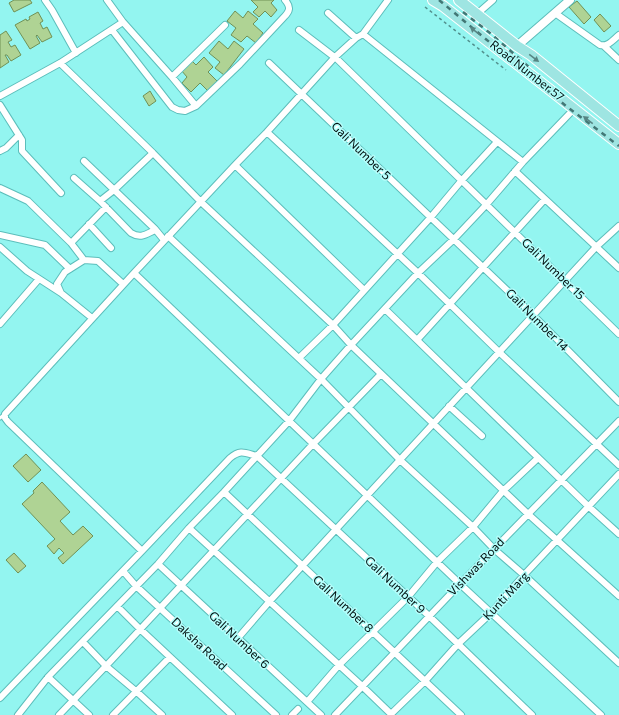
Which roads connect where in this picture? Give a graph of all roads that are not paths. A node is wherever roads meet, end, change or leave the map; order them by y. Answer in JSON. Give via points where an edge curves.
{"nodes":[{"id":1,"x":44,"y":0,"type":"edge"},
{"id":2,"x":107,"y":0,"type":"edge"},
{"id":3,"x":285,"y":0,"type":"edge"},
{"id":4,"x":388,"y":0,"type":"edge"},
{"id":5,"x":434,"y":0,"type":"edge"},
{"id":6,"x":459,"y":0,"type":"edge"},
{"id":7,"x":493,"y":0,"type":"edge"},
{"id":8,"x":570,"y":0,"type":"edge"},
{"id":9,"x":328,"y":13,"type":"dead end"},
{"id":10,"x":555,"y":13,"type":"junction"},
{"id":11,"x":477,"y":14,"type":"junction"},
{"id":12,"x":122,"y":22,"type":"junction"},
{"id":13,"x":225,"y":25,"type":"dead end"},
{"id":14,"x":112,"y":30,"type":"junction"},
{"id":15,"x":299,"y":30,"type":"dead end"},
{"id":16,"x":364,"y":32,"type":"junction"},
{"id":17,"x":619,"y":35,"type":"edge"},
{"id":18,"x":356,"y":38,"type":"junction"},
{"id":19,"x":517,"y":46,"type":"junction"},
{"id":20,"x":604,"y":46,"type":"junction"},
{"id":21,"x":76,"y":53,"type":"junction"},
{"id":22,"x":335,"y":57,"type":"junction"},
{"id":23,"x":619,"y":60,"type":"edge"},
{"id":24,"x":60,"y":63,"type":"junction"},
{"id":25,"x":269,"y":63,"type":"dead end"},
{"id":26,"x":172,"y":77,"type":"junction"},
{"id":27,"x":302,"y":94,"type":"junction"},
{"id":28,"x":0,"y":96,"type":"edge"},
{"id":29,"x":0,"y":105,"type":"edge"},
{"id":30,"x":196,"y":106,"type":"junction"},
{"id":31,"x":574,"y":109,"type":"junction"},
{"id":32,"x":619,"y":126,"type":"edge"},
{"id":33,"x":267,"y":132,"type":"junction"},
{"id":34,"x":19,"y":135,"type":"junction"},
{"id":35,"x":497,"y":142,"type":"junction"},
{"id":36,"x":619,"y":144,"type":"edge"},
{"id":37,"x":0,"y":151,"type":"edge"},
{"id":38,"x":153,"y":153,"type":"junction"},
{"id":39,"x":84,"y":161,"type":"dead end"},
{"id":40,"x":523,"y":162,"type":"junction"},
{"id":41,"x":235,"y":165,"type":"junction"},
{"id":42,"x":515,"y":171,"type":"junction"},
{"id":43,"x":74,"y":178,"type":"dead end"},
{"id":44,"x":462,"y":180,"type":"junction"},
{"id":45,"x":0,"y":188,"type":"edge"},
{"id":46,"x":114,"y":190,"type":"junction"},
{"id":47,"x":61,"y":193,"type":"dead end"},
{"id":48,"x":545,"y":199,"type":"junction"},
{"id":49,"x":100,"y":201,"type":"junction"},
{"id":50,"x":201,"y":202,"type":"junction"},
{"id":51,"x":486,"y":205,"type":"junction"},
{"id":52,"x":106,"y":207,"type":"junction"},
{"id":53,"x":431,"y":217,"type":"junction"},
{"id":54,"x":89,"y":224,"type":"junction"},
{"id":55,"x":619,"y":226,"type":"edge"},
{"id":56,"x":155,"y":230,"type":"junction"},
{"id":57,"x":515,"y":232,"type":"junction"},
{"id":58,"x":0,"y":235,"type":"edge"},
{"id":59,"x":166,"y":238,"type":"junction"},
{"id":60,"x":454,"y":239,"type":"junction"},
{"id":61,"x":71,"y":243,"type":"junction"},
{"id":62,"x":0,"y":247,"type":"edge"},
{"id":63,"x":596,"y":247,"type":"junction"},
{"id":64,"x":111,"y":248,"type":"dead end"},
{"id":65,"x":397,"y":253,"type":"junction"},
{"id":66,"x":84,"y":260,"type":"junction"},
{"id":67,"x":483,"y":267,"type":"junction"},
{"id":68,"x":619,"y":268,"type":"edge"},
{"id":69,"x":70,"y":269,"type":"junction"},
{"id":70,"x":134,"y":273,"type":"junction"},
{"id":71,"x":418,"y":273,"type":"junction"},
{"id":72,"x":39,"y":279,"type":"junction"},
{"id":73,"x":564,"y":281,"type":"junction"},
{"id":74,"x":123,"y":284,"type":"junction"},
{"id":75,"x":364,"y":290,"type":"junction"},
{"id":76,"x":61,"y":293,"type":"junction"},
{"id":77,"x":450,"y":304,"type":"junction"},
{"id":78,"x":385,"y":309,"type":"junction"},
{"id":79,"x":533,"y":315,"type":"junction"},
{"id":80,"x":92,"y":318,"type":"junction"},
{"id":81,"x":0,"y":324,"type":"edge"},
{"id":82,"x":333,"y":325,"type":"junction"},
{"id":83,"x":619,"y":334,"type":"edge"},
{"id":84,"x":417,"y":340,"type":"junction"},
{"id":85,"x":351,"y":345,"type":"junction"},
{"id":86,"x":499,"y":352,"type":"junction"},
{"id":87,"x":299,"y":358,"type":"junction"},
{"id":88,"x":381,"y":374,"type":"junction"},
{"id":89,"x":321,"y":379,"type":"junction"},
{"id":90,"x":466,"y":388,"type":"junction"},
{"id":91,"x":619,"y":402,"type":"edge"},
{"id":92,"x":449,"y":406,"type":"junction"},
{"id":93,"x":349,"y":407,"type":"junction"},
{"id":94,"x":3,"y":416,"type":"edge"},
{"id":95,"x":619,"y":421,"type":"edge"},
{"id":96,"x":289,"y":422,"type":"junction"},
{"id":97,"x":433,"y":424,"type":"junction"},
{"id":98,"x":482,"y":436,"type":"dead end"},
{"id":99,"x":313,"y":444,"type":"junction"},
{"id":100,"x":597,"y":444,"type":"junction"},
{"id":101,"x":257,"y":456,"type":"junction"},
{"id":102,"x":538,"y":458,"type":"junction"},
{"id":103,"x":400,"y":460,"type":"junction"},
{"id":104,"x":619,"y":465,"type":"edge"},
{"id":105,"x":619,"y":474,"type":"edge"},
{"id":106,"x":281,"y":478,"type":"junction"},
{"id":107,"x":561,"y":480,"type":"junction"},
{"id":108,"x":503,"y":491,"type":"junction"},
{"id":109,"x":224,"y":492,"type":"junction"},
{"id":110,"x":368,"y":495,"type":"junction"},
{"id":111,"x":588,"y":506,"type":"junction"},
{"id":112,"x":247,"y":514,"type":"junction"},
{"id":113,"x":528,"y":514,"type":"junction"},
{"id":114,"x":473,"y":527,"type":"junction"},
{"id":115,"x":189,"y":528,"type":"junction"},
{"id":116,"x":336,"y":530,"type":"junction"},
{"id":117,"x":619,"y":534,"type":"edge"},
{"id":118,"x":557,"y":540,"type":"junction"},
{"id":119,"x":494,"y":549,"type":"junction"},
{"id":120,"x":214,"y":550,"type":"junction"},
{"id":121,"x":142,"y":551,"type":"junction"},
{"id":122,"x":437,"y":562,"type":"junction"},
{"id":123,"x":158,"y":564,"type":"junction"},
{"id":124,"x":302,"y":566,"type":"junction"},
{"id":125,"x":123,"y":571,"type":"junction"},
{"id":126,"x":524,"y":575,"type":"junction"},
{"id":127,"x":460,"y":584,"type":"junction"},
{"id":128,"x":136,"y":586,"type":"junction"},
{"id":129,"x":181,"y":586,"type":"junction"},
{"id":130,"x":619,"y":596,"type":"edge"},
{"id":131,"x":408,"y":597,"type":"junction"},
{"id":132,"x":270,"y":602,"type":"junction"},
{"id":133,"x":117,"y":606,"type":"junction"},
{"id":134,"x":160,"y":608,"type":"junction"},
{"id":135,"x":491,"y":613,"type":"junction"},
{"id":136,"x":429,"y":616,"type":"junction"},
{"id":137,"x":140,"y":629,"type":"junction"},
{"id":138,"x":373,"y":632,"type":"junction"},
{"id":139,"x":238,"y":638,"type":"junction"},
{"id":140,"x":83,"y":642,"type":"junction"},
{"id":141,"x":458,"y":644,"type":"junction"},
{"id":142,"x":395,"y":652,"type":"junction"},
{"id":143,"x":170,"y":657,"type":"junction"},
{"id":144,"x":619,"y":663,"type":"edge"},
{"id":145,"x":339,"y":665,"type":"junction"},
{"id":146,"x":106,"y":666,"type":"junction"},
{"id":147,"x":48,"y":677,"type":"junction"},
{"id":148,"x":425,"y":680,"type":"junction"},
{"id":149,"x":362,"y":686,"type":"junction"},
{"id":150,"x":137,"y":692,"type":"junction"},
{"id":151,"x":0,"y":698,"type":"edge"},
{"id":152,"x":73,"y":700,"type":"junction"},
{"id":153,"x":307,"y":702,"type":"junction"},
{"id":154,"x":298,"y":709,"type":"dead end"},
{"id":155,"x":18,"y":715,"type":"edge"},
{"id":156,"x":58,"y":715,"type":"edge"},
{"id":157,"x":89,"y":715,"type":"edge"},
{"id":158,"x":113,"y":715,"type":"edge"},
{"id":159,"x":162,"y":715,"type":"edge"},
{"id":160,"x":232,"y":715,"type":"edge"},
{"id":161,"x":276,"y":715,"type":"edge"},
{"id":162,"x":292,"y":715,"type":"edge"},
{"id":163,"x":321,"y":715,"type":"edge"},
{"id":164,"x":335,"y":715,"type":"edge"},
{"id":165,"x":391,"y":715,"type":"edge"},
{"id":166,"x":461,"y":715,"type":"edge"},
{"id":167,"x":532,"y":715,"type":"edge"},
{"id":168,"x":601,"y":715,"type":"edge"}],
"edges":[{"from":1,"to":21,"type":"street"},
{"from":2,"to":12,"type":"street"},
{"from":3,"to":30,"type":"street","via":[[289,4],[289,10],[284,17]]},
{"from":4,"to":16,"type":"street"},
{"from":31,"to":5,"type":"main road","name":"Road Number 57","one_way":true},
{"from":6,"to":11,"type":"main road","name":"Road Number 57"},
{"from":7,"to":11,"type":"street"},
{"from":8,"to":10,"type":"street"},
{"from":9,"to":18,"type":"street"},
{"from":10,"to":19,"type":"street"},
{"from":10,"to":20,"type":"street"},
{"from":11,"to":19,"type":"main road","name":"Road Number 57"},
{"from":12,"to":14,"type":"street"},
{"from":12,"to":26,"type":"street"},
{"from":13,"to":26,"type":"street"},
{"from":14,"to":21,"type":"street"},
{"from":14,"to":30,"type":"street","via":[[172,107],[185,111]]},
{"from":15,"to":22,"type":"street","name":"Gali Number 15"},
{"from":16,"to":18,"type":"street"},
{"from":16,"to":35,"type":"street"},
{"from":17,"to":20,"type":"street"},
{"from":18,"to":22,"type":"street"},
{"from":19,"to":32,"type":"main road","name":"Road Number 57","one_way":true},
{"from":20,"to":23,"type":"street"},
{"from":21,"to":24,"type":"street"},
{"from":22,"to":27,"type":"street"},
{"from":22,"to":44,"type":"street","name":"Gali Number 15"},
{"from":24,"to":28,"type":"street"},
{"from":24,"to":38,"type":"street"},
{"from":25,"to":27,"type":"street","name":"Gali Number 5"},
{"from":26,"to":30,"type":"street"},
{"from":27,"to":33,"type":"street"},
{"from":27,"to":53,"type":"street","name":"Gali Number 5"},
{"from":29,"to":34,"type":"street"},
{"from":36,"to":31,"type":"main road","name":"Road Number 57","one_way":true},
{"from":31,"to":40,"type":"street"},
{"from":33,"to":41,"type":"street"},
{"from":33,"to":65,"type":"street"},
{"from":34,"to":37,"type":"street"},
{"from":34,"to":47,"type":"street","via":[[22,140],[22,151]]},
{"from":35,"to":40,"type":"street"},
{"from":35,"to":44,"type":"street"},
{"from":38,"to":46,"type":"street"},
{"from":38,"to":50,"type":"street"},
{"from":39,"to":46,"type":"street"},
{"from":40,"to":42,"type":"street"},
{"from":41,"to":50,"type":"street"},
{"from":41,"to":75,"type":"street"},
{"from":42,"to":48,"type":"street"},
{"from":42,"to":51,"type":"street"},
{"from":43,"to":49,"type":"street"},
{"from":44,"to":51,"type":"street","name":"Gali Number 15"},
{"from":44,"to":53,"type":"street"},
{"from":45,"to":61,"type":"street","via":[[28,202]]},
{"from":46,"to":49,"type":"street"},
{"from":46,"to":56,"type":"street"},
{"from":48,"to":57,"type":"street"},
{"from":48,"to":63,"type":"street"},
{"from":49,"to":52,"type":"street"},
{"from":50,"to":59,"type":"street"},
{"from":50,"to":82,"type":"street"},
{"from":51,"to":57,"type":"street","name":"Gali Number 15"},
{"from":51,"to":60,"type":"street"},
{"from":52,"to":54,"type":"street"},
{"from":52,"to":56,"type":"street","via":[[136,236]]},
{"from":53,"to":60,"type":"street","name":"Gali Number 5"},
{"from":53,"to":65,"type":"street"},
{"from":54,"to":61,"type":"street"},
{"from":54,"to":64,"type":"street"},
{"from":55,"to":63,"type":"street"},
{"from":56,"to":59,"type":"street"},
{"from":57,"to":67,"type":"street"},
{"from":57,"to":73,"type":"street","name":"Gali Number 15"},
{"from":58,"to":69,"type":"street","via":[[45,245]]},
{"from":59,"to":70,"type":"street"},
{"from":59,"to":87,"type":"street"},
{"from":60,"to":67,"type":"street","name":"Gali Number 14"},
{"from":60,"to":71,"type":"street"},
{"from":61,"to":66,"type":"street"},
{"from":62,"to":72,"type":"street"},
{"from":63,"to":68,"type":"street"},
{"from":63,"to":73,"type":"street"},
{"from":65,"to":71,"type":"street"},
{"from":65,"to":75,"type":"street"},
{"from":66,"to":69,"type":"street"},
{"from":66,"to":74,"type":"street","via":[[98,261]]},
{"from":67,"to":77,"type":"street"},
{"from":67,"to":79,"type":"street","name":"Gali Number 14"},
{"from":69,"to":76,"type":"street","via":[[57,284]]},
{"from":70,"to":74,"type":"street"},
{"from":70,"to":96,"type":"street"},
{"from":71,"to":77,"type":"street"},
{"from":71,"to":78,"type":"street"},
{"from":72,"to":76,"type":"street"},
{"from":72,"to":81,"type":"street"},
{"from":73,"to":79,"type":"street"},
{"from":73,"to":83,"type":"street","name":"Gali Number 15"},
{"from":74,"to":80,"type":"street"},
{"from":75,"to":82,"type":"street"},
{"from":76,"to":80,"type":"street"},
{"from":77,"to":84,"type":"street"},
{"from":77,"to":86,"type":"street"},
{"from":78,"to":84,"type":"street"},
{"from":78,"to":85,"type":"street"},
{"from":79,"to":86,"type":"street"},
{"from":79,"to":91,"type":"street","name":"Gali Number 14"},
{"from":80,"to":94,"type":"street"},
{"from":82,"to":85,"type":"street"},
{"from":82,"to":87,"type":"street"},
{"from":84,"to":90,"type":"street"},
{"from":85,"to":88,"type":"street"},
{"from":85,"to":89,"type":"street"},
{"from":86,"to":90,"type":"street"},
{"from":86,"to":100,"type":"street"},
{"from":87,"to":89,"type":"street"},
{"from":88,"to":93,"type":"street"},
{"from":88,"to":97,"type":"street"},
{"from":89,"to":93,"type":"street"},
{"from":89,"to":96,"type":"street"},
{"from":90,"to":92,"type":"street"},
{"from":90,"to":102,"type":"street"},
{"from":92,"to":97,"type":"street"},
{"from":92,"to":98,"type":"street"},
{"from":93,"to":99,"type":"street"},
{"from":93,"to":103,"type":"street"},
{"from":94,"to":121,"type":"street"},
{"from":95,"to":100,"type":"street","name":"Vishwas Road"},
{"from":96,"to":99,"type":"street"},
{"from":96,"to":101,"type":"street"},
{"from":97,"to":103,"type":"street"},
{"from":97,"to":108,"type":"street"},
{"from":99,"to":106,"type":"street"},
{"from":99,"to":110,"type":"street"},
{"from":100,"to":104,"type":"street"},
{"from":100,"to":107,"type":"street","name":"Vishwas Road"},
{"from":101,"to":106,"type":"street","name":"Gali Number 9"},
{"from":101,"to":109,"type":"street"},
{"from":101,"to":121,"type":"street","via":[[242,452],[230,458]]},
{"from":102,"to":107,"type":"street"},
{"from":102,"to":108,"type":"street"},
{"from":103,"to":110,"type":"street"},
{"from":103,"to":114,"type":"street"},
{"from":105,"to":111,"type":"street","name":"Kunti Marg"},
{"from":106,"to":112,"type":"street"},
{"from":106,"to":116,"type":"street","name":"Gali Number 9"},
{"from":107,"to":111,"type":"street"},
{"from":107,"to":113,"type":"street","name":"Vishwas Road"},
{"from":108,"to":113,"type":"street"},
{"from":108,"to":114,"type":"street"},
{"from":109,"to":112,"type":"street","name":"Gali Number 8"},
{"from":109,"to":115,"type":"street"},
{"from":110,"to":116,"type":"street"},
{"from":110,"to":122,"type":"street"},
{"from":111,"to":117,"type":"street"},
{"from":111,"to":118,"type":"street","name":"Kunti Marg"},
{"from":112,"to":120,"type":"street"},
{"from":112,"to":124,"type":"street","name":"Gali Number 8"},
{"from":113,"to":118,"type":"street"},
{"from":113,"to":119,"type":"street","name":"Vishwas Road"},
{"from":114,"to":119,"type":"street"},
{"from":114,"to":122,"type":"street"},
{"from":115,"to":120,"type":"street"},
{"from":115,"to":123,"type":"street"},
{"from":116,"to":124,"type":"street"},
{"from":116,"to":131,"type":"street","name":"Gali Number 9"},
{"from":118,"to":126,"type":"street","name":"Kunti Marg"},
{"from":118,"to":130,"type":"street"},
{"from":119,"to":126,"type":"street"},
{"from":119,"to":127,"type":"street","name":"Vishwas Road"},
{"from":120,"to":129,"type":"street"},
{"from":120,"to":132,"type":"street"},
{"from":121,"to":125,"type":"street"},
{"from":122,"to":127,"type":"street"},
{"from":122,"to":131,"type":"street"},
{"from":123,"to":128,"type":"street"},
{"from":123,"to":129,"type":"street","name":"Gali Number 6"},
{"from":124,"to":132,"type":"street"},
{"from":124,"to":138,"type":"street","name":"Gali Number 8"},
{"from":125,"to":128,"type":"street","name":"Daksha Road"},
{"from":125,"to":151,"type":"street"},
{"from":126,"to":135,"type":"street","name":"Kunti Marg"},
{"from":126,"to":144,"type":"street"},
{"from":127,"to":135,"type":"street"},
{"from":127,"to":136,"type":"street","name":"Vishwas Road"},
{"from":128,"to":133,"type":"street"},
{"from":128,"to":134,"type":"street","name":"Daksha Road"},
{"from":129,"to":134,"type":"street"},
{"from":129,"to":139,"type":"street","name":"Gali Number 6"},
{"from":131,"to":136,"type":"street","name":"Gali Number 9"},
{"from":131,"to":138,"type":"street"},
{"from":132,"to":139,"type":"street"},
{"from":132,"to":145,"type":"street"},
{"from":133,"to":137,"type":"street"},
{"from":133,"to":140,"type":"street"},
{"from":134,"to":137,"type":"street"},
{"from":134,"to":161,"type":"street","name":"Daksha Road"},
{"from":135,"to":141,"type":"street","name":"Kunti Marg"},
{"from":135,"to":168,"type":"street"},
{"from":136,"to":141,"type":"street","name":"Gali Number 9"},
{"from":136,"to":142,"type":"street","name":"Vishwas Road"},
{"from":137,"to":143,"type":"street"},
{"from":137,"to":146,"type":"street"},
{"from":138,"to":142,"type":"street","name":"Gali Number 8"},
{"from":138,"to":145,"type":"street"},
{"from":139,"to":153,"type":"street","name":"Gali Number 6"},
{"from":140,"to":146,"type":"street"},
{"from":140,"to":147,"type":"street"},
{"from":141,"to":148,"type":"street","name":"Kunti Marg"},
{"from":141,"to":167,"type":"street","name":"Gali Number 9"},
{"from":142,"to":148,"type":"street","name":"Gali Number 8"},
{"from":142,"to":149,"type":"street","name":"Vishwas Road"},
{"from":143,"to":150,"type":"street"},
{"from":143,"to":160,"type":"street"},
{"from":145,"to":149,"type":"street"},
{"from":145,"to":153,"type":"street"},
{"from":146,"to":150,"type":"street"},
{"from":146,"to":152,"type":"street"},
{"from":147,"to":152,"type":"street"},
{"from":147,"to":155,"type":"street"},
{"from":148,"to":165,"type":"street","name":"Kunti Marg"},
{"from":148,"to":166,"type":"street","name":"Gali Number 8"},
{"from":149,"to":164,"type":"street","name":"Vishwas Road"},
{"from":149,"to":165,"type":"street"},
{"from":150,"to":158,"type":"street"},
{"from":150,"to":159,"type":"street"},
{"from":152,"to":156,"type":"street"},
{"from":152,"to":157,"type":"street"},
{"from":153,"to":163,"type":"street","name":"Gali Number 6"},
{"from":154,"to":162,"type":"street"}]}
